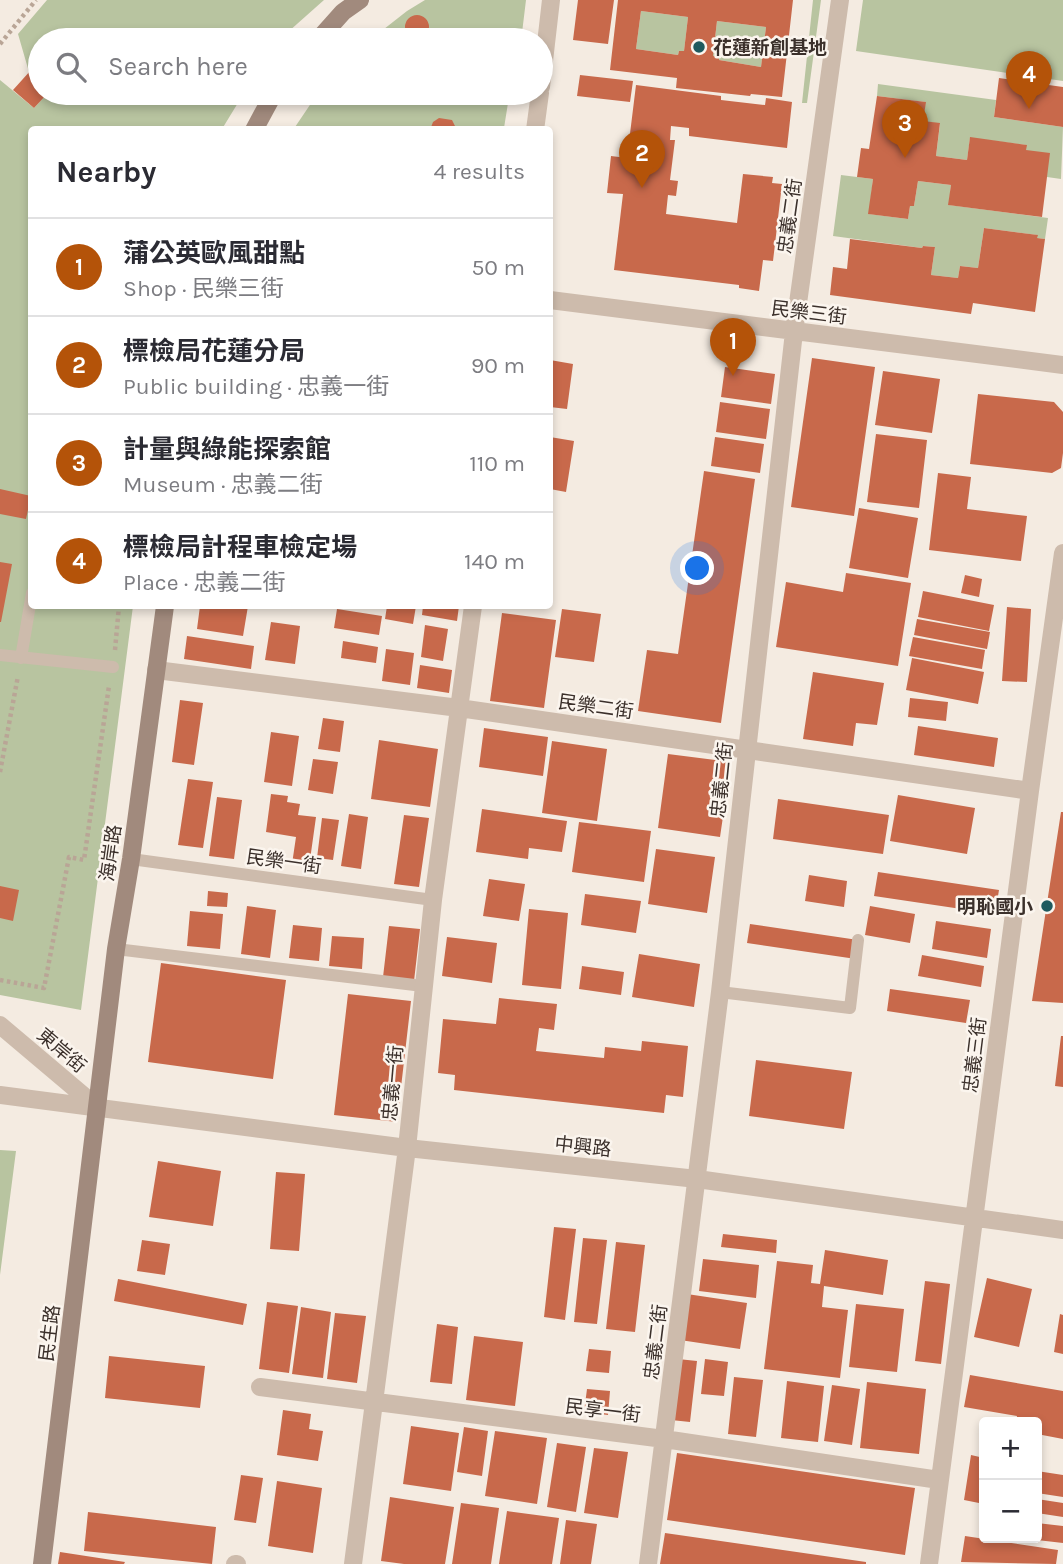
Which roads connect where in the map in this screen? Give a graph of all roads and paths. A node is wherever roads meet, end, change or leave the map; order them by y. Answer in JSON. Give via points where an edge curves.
{"nodes":[{"id":1,"x":36,"y":0,"type":"edge"},
{"id":2,"x":360,"y":0,"type":"edge"},
{"id":3,"x":551,"y":0,"type":"edge"},
{"id":4,"x":840,"y":0,"type":"edge"},
{"id":5,"x":329,"y":28,"type":"edge"},
{"id":6,"x":548,"y":28,"type":"edge"},
{"id":7,"x":0,"y":44,"type":"edge"},
{"id":8,"x":268,"y":105,"type":"edge"},
{"id":9,"x":539,"y":105,"type":"edge"},
{"id":10,"x":256,"y":126,"type":"edge"},
{"id":11,"x":536,"y":126,"type":"edge"},
{"id":12,"x":553,"y":300,"type":"edge"},
{"id":13,"x":794,"y":332,"type":"junction"},
{"id":14,"x":1063,"y":365,"type":"edge"},
{"id":15,"x":1063,"y":553,"type":"edge"},
{"id":16,"x":30,"y":609,"type":"edge"},
{"id":17,"x":119,"y":609,"type":"edge"},
{"id":18,"x":165,"y":609,"type":"edge"},
{"id":19,"x":473,"y":609,"type":"edge"},
{"id":20,"x":0,"y":655,"type":"edge"},
{"id":21,"x":22,"y":658,"type":"junction"},
{"id":22,"x":113,"y":667,"type":"junction"},
{"id":23,"x":156,"y":670,"type":"junction"},
{"id":24,"x":459,"y":708,"type":"junction"},
{"id":25,"x":746,"y":748,"type":"junction"},
{"id":26,"x":0,"y":772,"type":"edge"},
{"id":27,"x":1030,"y":791,"type":"junction"},
{"id":28,"x":131,"y":859,"type":"junction"},
{"id":29,"x":433,"y":900,"type":"junction"},
{"id":30,"x":858,"y":940,"type":"dead end"},
{"id":31,"x":116,"y":949,"type":"junction"},
{"id":32,"x":0,"y":980,"type":"edge"},
{"id":33,"x":423,"y":986,"type":"junction"},
{"id":34,"x":720,"y":992,"type":"junction"},
{"id":35,"x":0,"y":1025,"type":"edge"},
{"id":36,"x":0,"y":1095,"type":"edge"},
{"id":37,"x":97,"y":1107,"type":"junction"},
{"id":38,"x":407,"y":1148,"type":"junction"},
{"id":39,"x":696,"y":1179,"type":"junction"},
{"id":40,"x":973,"y":1219,"type":"junction"},
{"id":41,"x":1063,"y":1230,"type":"edge"},
{"id":42,"x":260,"y":1387,"type":"dead end"},
{"id":43,"x":372,"y":1401,"type":"junction"},
{"id":44,"x":664,"y":1439,"type":"junction"},
{"id":45,"x":939,"y":1480,"type":"junction"},
{"id":46,"x":42,"y":1564,"type":"edge"},
{"id":47,"x":352,"y":1564,"type":"edge"},
{"id":48,"x":648,"y":1564,"type":"edge"},
{"id":49,"x":929,"y":1564,"type":"edge"}],
"edges":[{"from":1,"to":7,"type":"path"},
{"from":2,"to":5,"type":"main road"},
{"from":3,"to":6,"type":"street"},
{"from":4,"to":13,"type":"street","name":"忠義二街"},
{"from":8,"to":10,"type":"main road"},
{"from":9,"to":11,"type":"street"},
{"from":12,"to":13,"type":"street","name":"民樂三街"},
{"from":13,"to":14,"type":"street","name":"民樂三街"},
{"from":13,"to":25,"type":"street","name":"忠義二街"},
{"from":15,"to":27,"type":"street","name":"忠義三街"},
{"from":16,"to":21,"type":"lane"},
{"from":17,"to":22,"type":"path"},
{"from":18,"to":23,"type":"main road","name":"海岸路"},
{"from":19,"to":24,"type":"street","name":"忠義一街"},
{"from":20,"to":21,"type":"lane"},
{"from":21,"to":22,"type":"lane"},
{"from":21,"to":26,"type":"path"},
{"from":22,"to":32,"type":"path","via":[[84,860],[69,857],[44,988]]},
{"from":23,"to":24,"type":"street","name":"民樂二街"},
{"from":23,"to":28,"type":"main road","name":"海岸路"},
{"from":24,"to":25,"type":"street","name":"民樂二街"},
{"from":24,"to":29,"type":"street","name":"忠義一街"},
{"from":25,"to":27,"type":"street","name":"民樂二街"},
{"from":25,"to":34,"type":"street","name":"忠義二街"},
{"from":27,"to":40,"type":"street","name":"忠義三街"},
{"from":28,"to":29,"type":"lane","name":"民樂一街"},
{"from":28,"to":31,"type":"main road","name":"海岸路"},
{"from":29,"to":33,"type":"street","name":"忠義一街"},
{"from":30,"to":34,"type":"lane","via":[[850,1008]]},
{"from":31,"to":33,"type":"lane"},
{"from":31,"to":37,"type":"main road","name":"海岸路"},
{"from":33,"to":38,"type":"street","name":"忠義一街"},
{"from":34,"to":39,"type":"street","name":"忠義二街"},
{"from":35,"to":37,"type":"street","name":"東岸街"},
{"from":36,"to":37,"type":"street","name":"中興路"},
{"from":37,"to":38,"type":"street","name":"中興路"},
{"from":37,"to":46,"type":"main road","name":"民生路"},
{"from":38,"to":39,"type":"street","name":"中興路"},
{"from":38,"to":43,"type":"street","name":"忠義一街"},
{"from":39,"to":40,"type":"street","name":"中興路"},
{"from":39,"to":44,"type":"street","name":"忠義二街"},
{"from":40,"to":41,"type":"street","name":"中興路"},
{"from":40,"to":45,"type":"street","name":"忠義三街"},
{"from":42,"to":43,"type":"street","name":"民享一街"},
{"from":43,"to":44,"type":"street","name":"民享一街"},
{"from":43,"to":47,"type":"street","name":"忠義一街"},
{"from":44,"to":45,"type":"street","name":"民享一街"},
{"from":44,"to":48,"type":"street","name":"忠義二街"},
{"from":45,"to":49,"type":"street","name":"忠義三街"}]}
